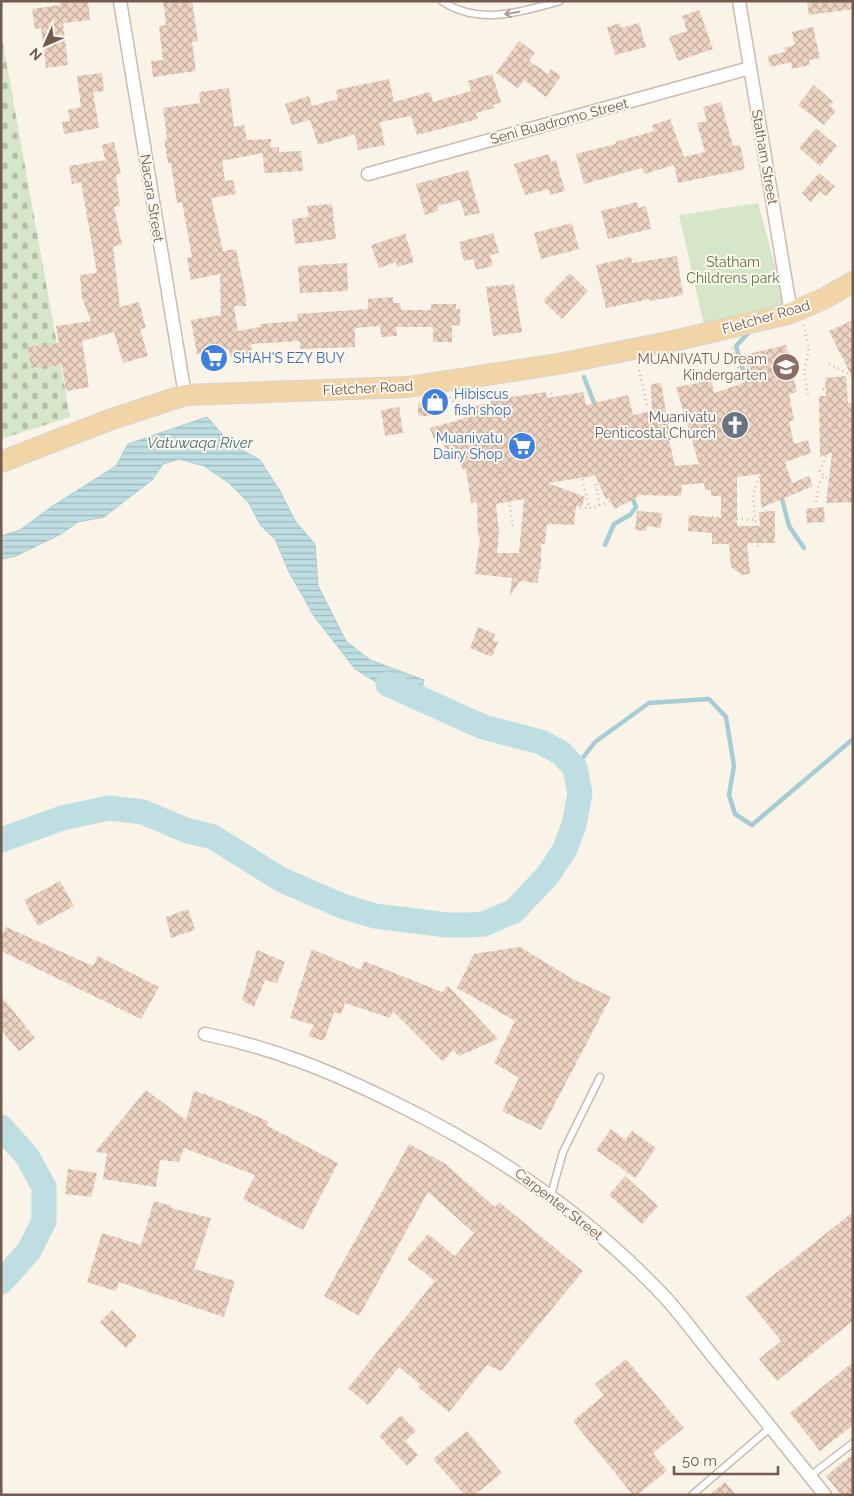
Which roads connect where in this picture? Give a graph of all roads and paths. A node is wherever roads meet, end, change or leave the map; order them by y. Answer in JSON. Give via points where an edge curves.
{"nodes":[{"id":1,"x":120,"y":1,"type":"edge"},
{"id":2,"x":442,"y":1,"type":"edge"},
{"id":3,"x":560,"y":1,"type":"edge"},
{"id":4,"x":739,"y":1,"type":"edge"},
{"id":5,"x":750,"y":68,"type":"junction"},
{"id":6,"x":368,"y":174,"type":"dead end"},
{"id":7,"x":853,"y":282,"type":"edge"},
{"id":8,"x":795,"y":311,"type":"junction"},
{"id":9,"x":732,"y":348,"type":"dead end"},
{"id":10,"x":635,"y":349,"type":"junction"},
{"id":11,"x":829,"y":364,"type":"dead end"},
{"id":12,"x":853,"y":376,"type":"edge"},
{"id":13,"x":441,"y":383,"type":"junction"},
{"id":14,"x":823,"y":389,"type":"dead end"},
{"id":15,"x":551,"y":393,"type":"dead end"},
{"id":16,"x":185,"y":395,"type":"junction"},
{"id":17,"x":808,"y":395,"type":"dead end"},
{"id":18,"x":647,"y":405,"type":"dead end"},
{"id":19,"x":548,"y":446,"type":"junction"},
{"id":20,"x":651,"y":451,"type":"dead end"},
{"id":21,"x":550,"y":460,"type":"dead end"},
{"id":22,"x":1,"y":462,"type":"edge"},
{"id":23,"x":823,"y":476,"type":"junction"},
{"id":24,"x":596,"y":484,"type":"dead end"},
{"id":25,"x":847,"y":492,"type":"dead end"},
{"id":26,"x":816,"y":502,"type":"dead end"},
{"id":27,"x":540,"y":506,"type":"dead end"},
{"id":28,"x":600,"y":507,"type":"junction"},
{"id":29,"x":589,"y":508,"type":"junction"},
{"id":30,"x":712,"y":517,"type":"dead end"},
{"id":31,"x":755,"y":520,"type":"junction"},
{"id":32,"x":513,"y":527,"type":"dead end"},
{"id":33,"x":758,"y":549,"type":"dead end"},
{"id":34,"x":205,"y":1034,"type":"dead end"},
{"id":35,"x":600,"y":1078,"type":"dead end"},
{"id":36,"x":552,"y":1195,"type":"junction"},
{"id":37,"x":771,"y":1427,"type":"junction"},
{"id":38,"x":853,"y":1442,"type":"edge"},
{"id":39,"x":810,"y":1476,"type":"junction"},
{"id":40,"x":692,"y":1495,"type":"edge"},
{"id":41,"x":825,"y":1495,"type":"edge"}],
"edges":[{"from":1,"to":16,"type":"street","name":"Nacara Street"},
{"from":3,"to":2,"type":"lane","one_way":true,"via":[[493,16],[472,15]]},
{"from":4,"to":5,"type":"street","name":"Statham Street"},
{"from":5,"to":6,"type":"street","name":"Seni Buadromo Street"},
{"from":5,"to":8,"type":"street","name":"Statham Street"},
{"from":7,"to":8,"type":"main road","name":"Fletcher Road"},
{"from":8,"to":10,"type":"main road","name":"Fletcher Road"},
{"from":8,"to":17,"type":"path","via":[[808,342],[804,371]]},
{"from":9,"to":31,"type":"path","via":[[766,456],[753,495]]},
{"from":10,"to":13,"type":"main road","name":"Fletcher Road"},
{"from":10,"to":18,"type":"path"},
{"from":11,"to":12,"type":"path"},
{"from":13,"to":16,"type":"main road","name":"Fletcher Road"},
{"from":13,"to":32,"type":"path","via":[[479,437],[506,489]]},
{"from":14,"to":23,"type":"path","via":[[839,395],[836,433],[820,471]]},
{"from":15,"to":19,"type":"path","via":[[554,410],[544,424]]},
{"from":16,"to":22,"type":"main road","name":"Fletcher Road","via":[[109,420]]},
{"from":19,"to":21,"type":"path"},
{"from":19,"to":29,"type":"path","via":[[577,441]]},
{"from":20,"to":28,"type":"path","via":[[616,463],[628,492]]},
{"from":23,"to":25,"type":"path"},
{"from":23,"to":26,"type":"path"},
{"from":24,"to":28,"type":"path"},
{"from":27,"to":29,"type":"path"},
{"from":28,"to":29,"type":"path"},
{"from":30,"to":31,"type":"path"},
{"from":31,"to":33,"type":"path"},
{"from":34,"to":36,"type":"street","name":"Carpenter Street","via":[[288,1055],[329,1072],[431,1120],[511,1166]]},
{"from":35,"to":36,"type":"lane","via":[[566,1144]]},
{"from":36,"to":37,"type":"street","name":"Carpenter Street","via":[[663,1295]]},
{"from":37,"to":39,"type":"street","name":"Carpenter Street"},
{"from":37,"to":40,"type":"lane"},
{"from":38,"to":39,"type":"lane"},
{"from":39,"to":41,"type":"street","name":"Carpenter Street"}]}
